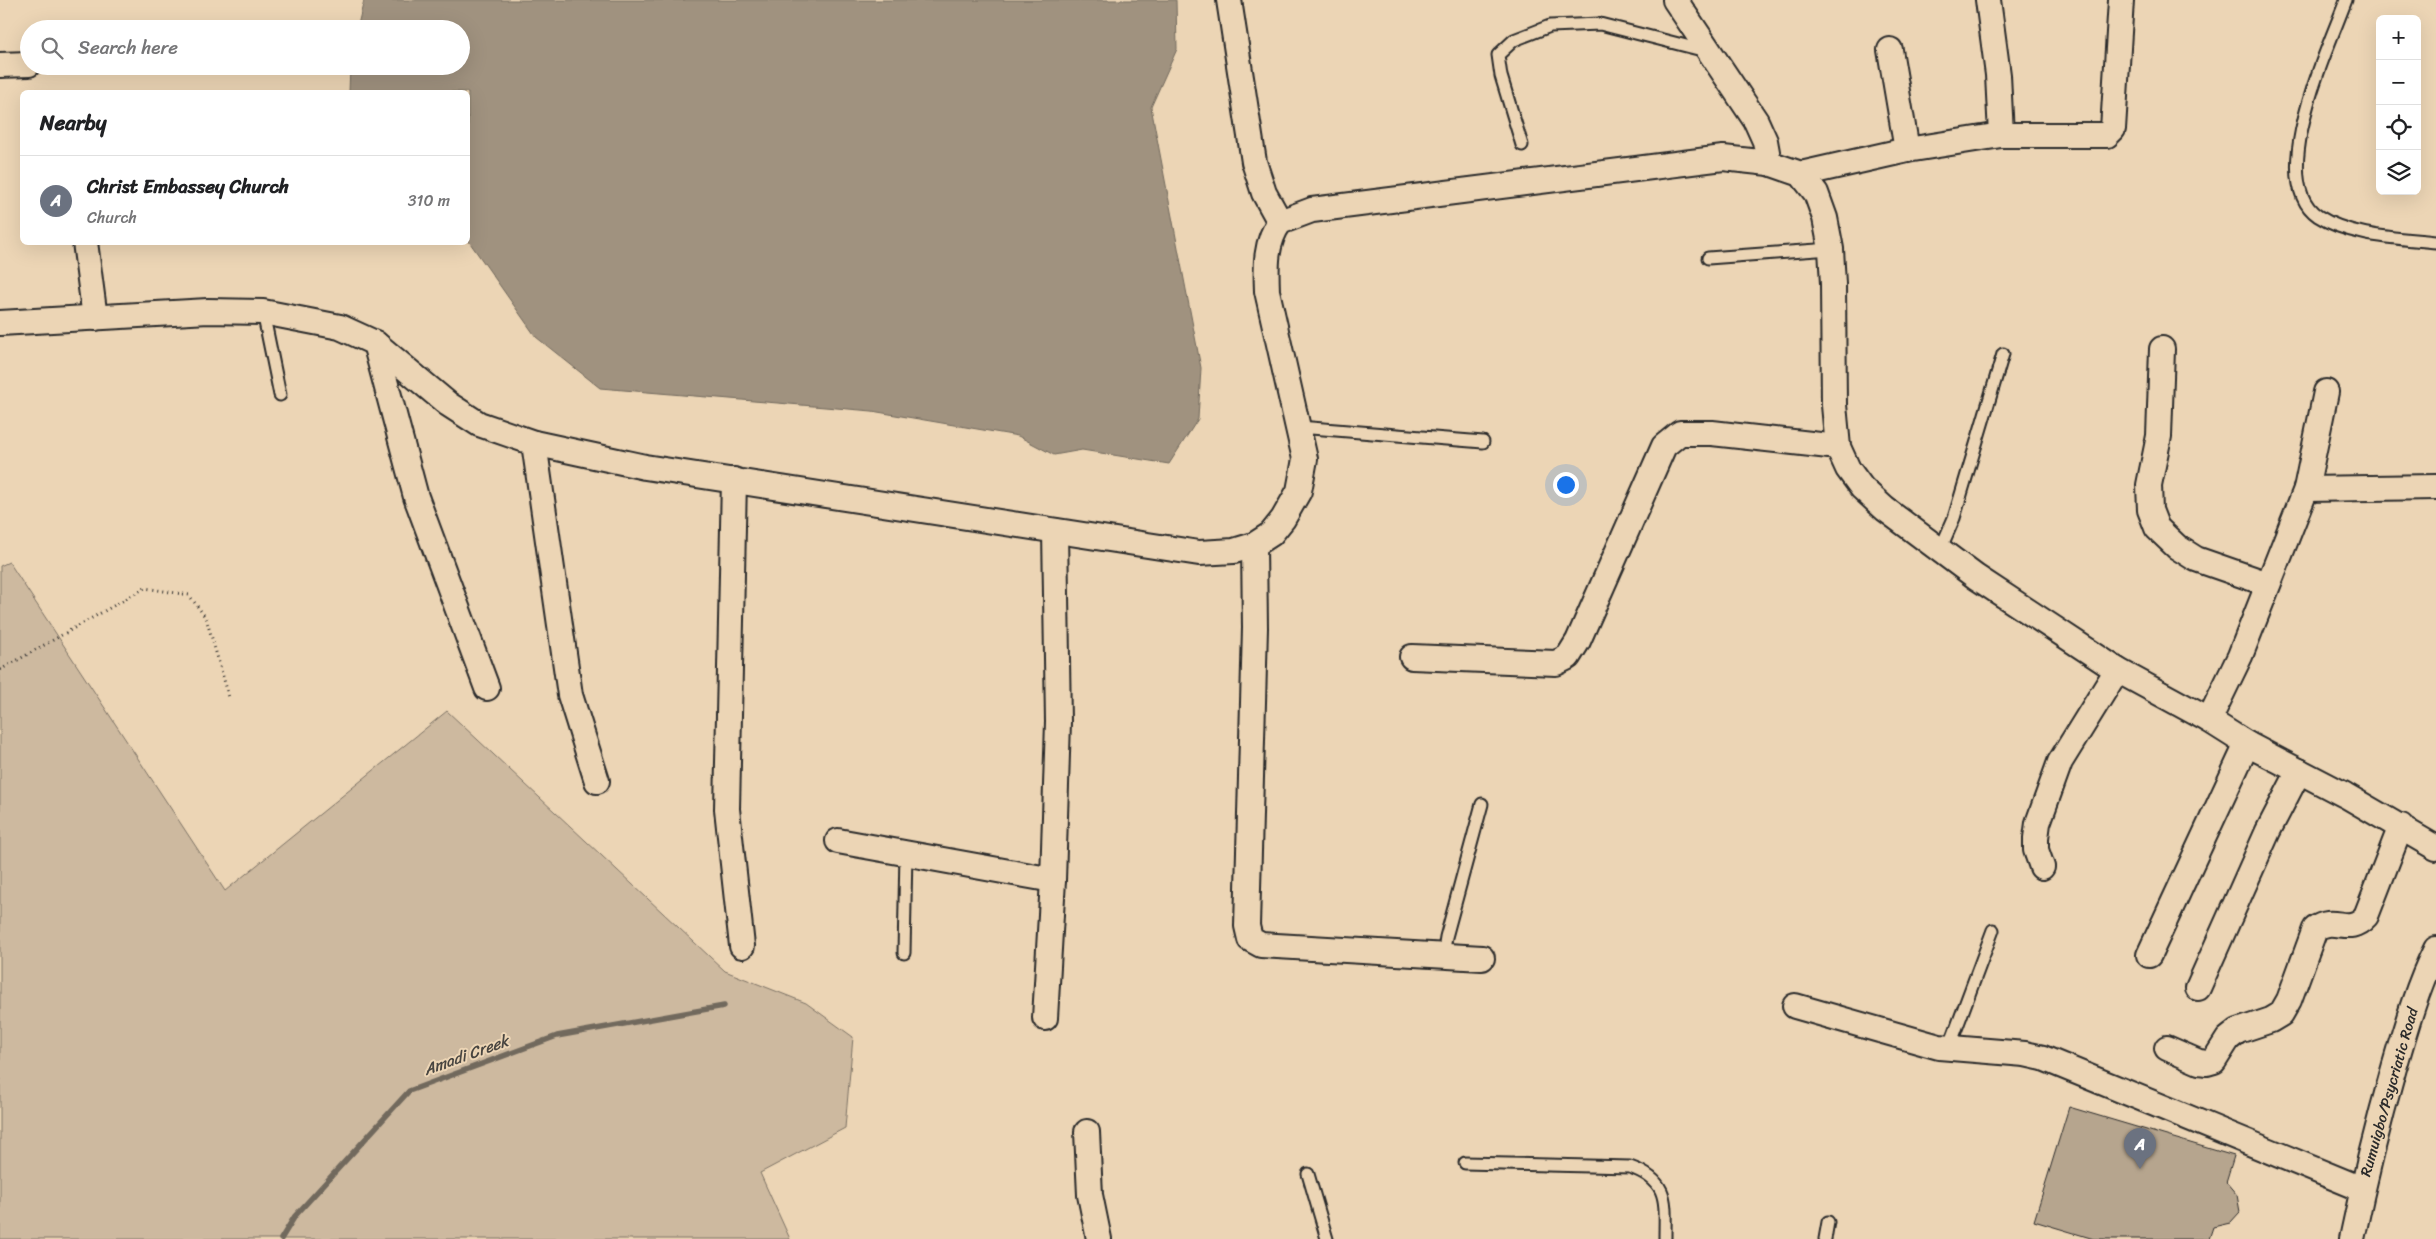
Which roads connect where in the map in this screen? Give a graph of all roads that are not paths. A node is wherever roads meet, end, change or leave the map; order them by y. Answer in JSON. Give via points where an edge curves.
{"nodes":[{"id":1,"x":1229,"y":0,"type":"edge"},
{"id":2,"x":1675,"y":0,"type":"edge"},
{"id":3,"x":1988,"y":0,"type":"edge"},
{"id":4,"x":2121,"y":0,"type":"edge"},
{"id":5,"x":2346,"y":0,"type":"edge"},
{"id":6,"x":1890,"y":50,"type":"dead end"},
{"id":7,"x":1710,"y":52,"type":"junction"},
{"id":8,"x":20,"y":64,"type":"edge"},
{"id":9,"x":0,"y":65,"type":"edge"},
{"id":10,"x":2001,"y":135,"type":"junction"},
{"id":11,"x":1522,"y":144,"type":"dead end"},
{"id":12,"x":1907,"y":150,"type":"junction"},
{"id":13,"x":1769,"y":163,"type":"junction"},
{"id":14,"x":1800,"y":174,"type":"junction"},
{"id":15,"x":1280,"y":222,"type":"junction"},
{"id":16,"x":2436,"y":242,"type":"edge"},
{"id":17,"x":85,"y":245,"type":"edge"},
{"id":18,"x":1831,"y":249,"type":"junction"},
{"id":19,"x":1708,"y":258,"type":"dead end"},
{"id":20,"x":264,"y":312,"type":"junction"},
{"id":21,"x":95,"y":318,"type":"junction"},
{"id":22,"x":0,"y":323,"type":"edge"},
{"id":23,"x":375,"y":343,"type":"junction"},
{"id":24,"x":2162,"y":349,"type":"dead end"},
{"id":25,"x":2003,"y":354,"type":"dead end"},
{"id":26,"x":2326,"y":392,"type":"dead end"},
{"id":27,"x":280,"y":395,"type":"dead end"},
{"id":28,"x":1300,"y":427,"type":"junction"},
{"id":29,"x":534,"y":442,"type":"junction"},
{"id":30,"x":1483,"y":442,"type":"dead end"},
{"id":31,"x":1838,"y":447,"type":"junction"},
{"id":32,"x":734,"y":480,"type":"junction"},
{"id":33,"x":2436,"y":487,"type":"edge"},
{"id":34,"x":2306,"y":489,"type":"junction"},
{"id":35,"x":1055,"y":531,"type":"junction"},
{"id":36,"x":1254,"y":545,"type":"junction"},
{"id":37,"x":1940,"y":550,"type":"junction"},
{"id":38,"x":2268,"y":584,"type":"junction"},
{"id":39,"x":1412,"y":657,"type":"dead end"},
{"id":40,"x":2117,"y":670,"type":"junction"},
{"id":41,"x":486,"y":688,"type":"dead end"},
{"id":42,"x":2209,"y":720,"type":"junction"},
{"id":43,"x":2247,"y":744,"type":"junction"},
{"id":44,"x":2299,"y":771,"type":"junction"},
{"id":45,"x":597,"y":781,"type":"dead end"},
{"id":46,"x":1482,"y":804,"type":"dead end"},
{"id":47,"x":2401,"y":826,"type":"junction"},
{"id":48,"x":838,"y":841,"type":"dead end"},
{"id":49,"x":2436,"y":848,"type":"edge"},
{"id":50,"x":906,"y":853,"type":"junction"},
{"id":51,"x":2042,"y":867,"type":"dead end"},
{"id":52,"x":1053,"y":880,"type":"junction"},
{"id":53,"x":1993,"y":930,"type":"dead end"},
{"id":54,"x":742,"y":946,"type":"dead end"},
{"id":55,"x":2436,"y":948,"type":"edge"},
{"id":56,"x":904,"y":953,"type":"dead end"},
{"id":57,"x":2149,"y":955,"type":"dead end"},
{"id":58,"x":1443,"y":956,"type":"junction"},
{"id":59,"x":1482,"y":958,"type":"dead end"},
{"id":60,"x":2198,"y":988,"type":"dead end"},
{"id":61,"x":1795,"y":1006,"type":"dead end"},
{"id":62,"x":1045,"y":1018,"type":"dead end"},
{"id":63,"x":1949,"y":1048,"type":"junction"},
{"id":64,"x":2167,"y":1048,"type":"dead end"},
{"id":65,"x":1087,"y":1132,"type":"dead end"},
{"id":66,"x":1465,"y":1162,"type":"dead end"},
{"id":67,"x":1308,"y":1174,"type":"dead end"},
{"id":68,"x":2362,"y":1189,"type":"junction"},
{"id":69,"x":1828,"y":1222,"type":"dead end"},
{"id":70,"x":1099,"y":1239,"type":"edge"},
{"id":71,"x":1327,"y":1239,"type":"edge"},
{"id":72,"x":1665,"y":1239,"type":"edge"},
{"id":73,"x":1825,"y":1239,"type":"edge"},
{"id":74,"x":2352,"y":1239,"type":"edge"}],
"edges":[{"from":1,"to":15,"type":"street","via":[[1254,162],[1264,193]]},
{"from":2,"to":7,"type":"street"},
{"from":3,"to":10,"type":"street","via":[[1998,75]]},
{"from":4,"to":10,"type":"street","via":[[2113,129],[2107,135],[2096,137]]},
{"from":5,"to":16,"type":"lane","via":[[2310,98],[2298,142],[2296,163],[2300,195],[2319,217],[2355,231]]},
{"from":6,"to":12,"type":"street"},
{"from":7,"to":11,"type":"lane","via":[[1600,24],[1550,26],[1514,40],[1498,55],[1501,76]]},
{"from":7,"to":13,"type":"street","via":[[1756,121],[1765,140]]},
{"from":8,"to":9,"type":"street"},
{"from":10,"to":12,"type":"street"},
{"from":12,"to":14,"type":"street"},
{"from":13,"to":14,"type":"street"},
{"from":13,"to":15,"type":"street","via":[[1724,158],[1610,171],[1321,208]]},
{"from":14,"to":18,"type":"street","via":[[1816,193]]},
{"from":15,"to":28,"type":"street","via":[[1269,243],[1268,291],[1272,319]]},
{"from":17,"to":21,"type":"street"},
{"from":18,"to":19,"type":"lane"},
{"from":18,"to":31,"type":"street","via":[[1834,405]]},
{"from":20,"to":21,"type":"street","via":[[208,311]]},
{"from":20,"to":23,"type":"street","via":[[340,327]]},
{"from":20,"to":27,"type":"lane"},
{"from":21,"to":22,"type":"street"},
{"from":23,"to":29,"type":"street","via":[[448,404],[478,424]]},
{"from":23,"to":41,"type":"street","via":[[416,497]]},
{"from":24,"to":38,"type":"street","via":[[2159,436],[2150,485],[2150,510],[2157,528],[2196,559]]},
{"from":25,"to":37,"type":"lane","via":[[1954,518]]},
{"from":26,"to":34,"type":"street"},
{"from":28,"to":30,"type":"lane"},
{"from":28,"to":36,"type":"street","via":[[1305,459],[1300,491],[1284,519],[1271,534]]},
{"from":29,"to":32,"type":"street","via":[[645,467]]},
{"from":29,"to":45,"type":"street","via":[[570,695]]},
{"from":31,"to":37,"type":"street","via":[[1862,488]]},
{"from":31,"to":39,"type":"street","via":[[1680,433],[1664,446],[1590,617],[1568,657],[1556,663]]},
{"from":32,"to":35,"type":"street"},
{"from":32,"to":54,"type":"street","via":[[727,809]]},
{"from":33,"to":34,"type":"street"},
{"from":34,"to":38,"type":"street"},
{"from":35,"to":36,"type":"street","via":[[1199,553],[1234,551]]},
{"from":35,"to":52,"type":"street","via":[[1058,722]]},
{"from":36,"to":58,"type":"street","via":[[1250,939],[1261,945]]},
{"from":37,"to":40,"type":"street"},
{"from":38,"to":42,"type":"street","via":[[2240,656]]},
{"from":40,"to":42,"type":"street"},
{"from":40,"to":51,"type":"street","via":[[2060,762],[2038,823],[2036,850]]},
{"from":42,"to":43,"type":"street"},
{"from":43,"to":44,"type":"street"},
{"from":43,"to":57,"type":"street"},
{"from":44,"to":47,"type":"street"},
{"from":44,"to":60,"type":"street","via":[[2268,831]]},
{"from":46,"to":58,"type":"lane"},
{"from":47,"to":49,"type":"street"},
{"from":47,"to":64,"type":"street","via":[[2366,916],[2351,927],[2323,923],[2315,929],[2281,1014],[2238,1031],[2228,1039],[2214,1061],[2199,1062]]},
{"from":48,"to":50,"type":"street"},
{"from":50,"to":52,"type":"street"},
{"from":50,"to":56,"type":"lane"},
{"from":52,"to":62,"type":"street"},
{"from":53,"to":63,"type":"lane"},
{"from":55,"to":68,"type":"street","name":"Rumuigbo/Psycriatic Road","via":[[2406,1027]]},
{"from":58,"to":59,"type":"street"},
{"from":61,"to":63,"type":"street"},
{"from":63,"to":68,"type":"street","via":[[2043,1058]]},
{"from":65,"to":70,"type":"street","via":[[1090,1195]]},
{"from":66,"to":72,"type":"lane","via":[[1630,1167],[1648,1173],[1657,1181],[1665,1207]]},
{"from":67,"to":71,"type":"lane"},
{"from":68,"to":74,"type":"street","name":"Rumuigbo/Psycriatic Road"},
{"from":69,"to":73,"type":"lane"}]}
